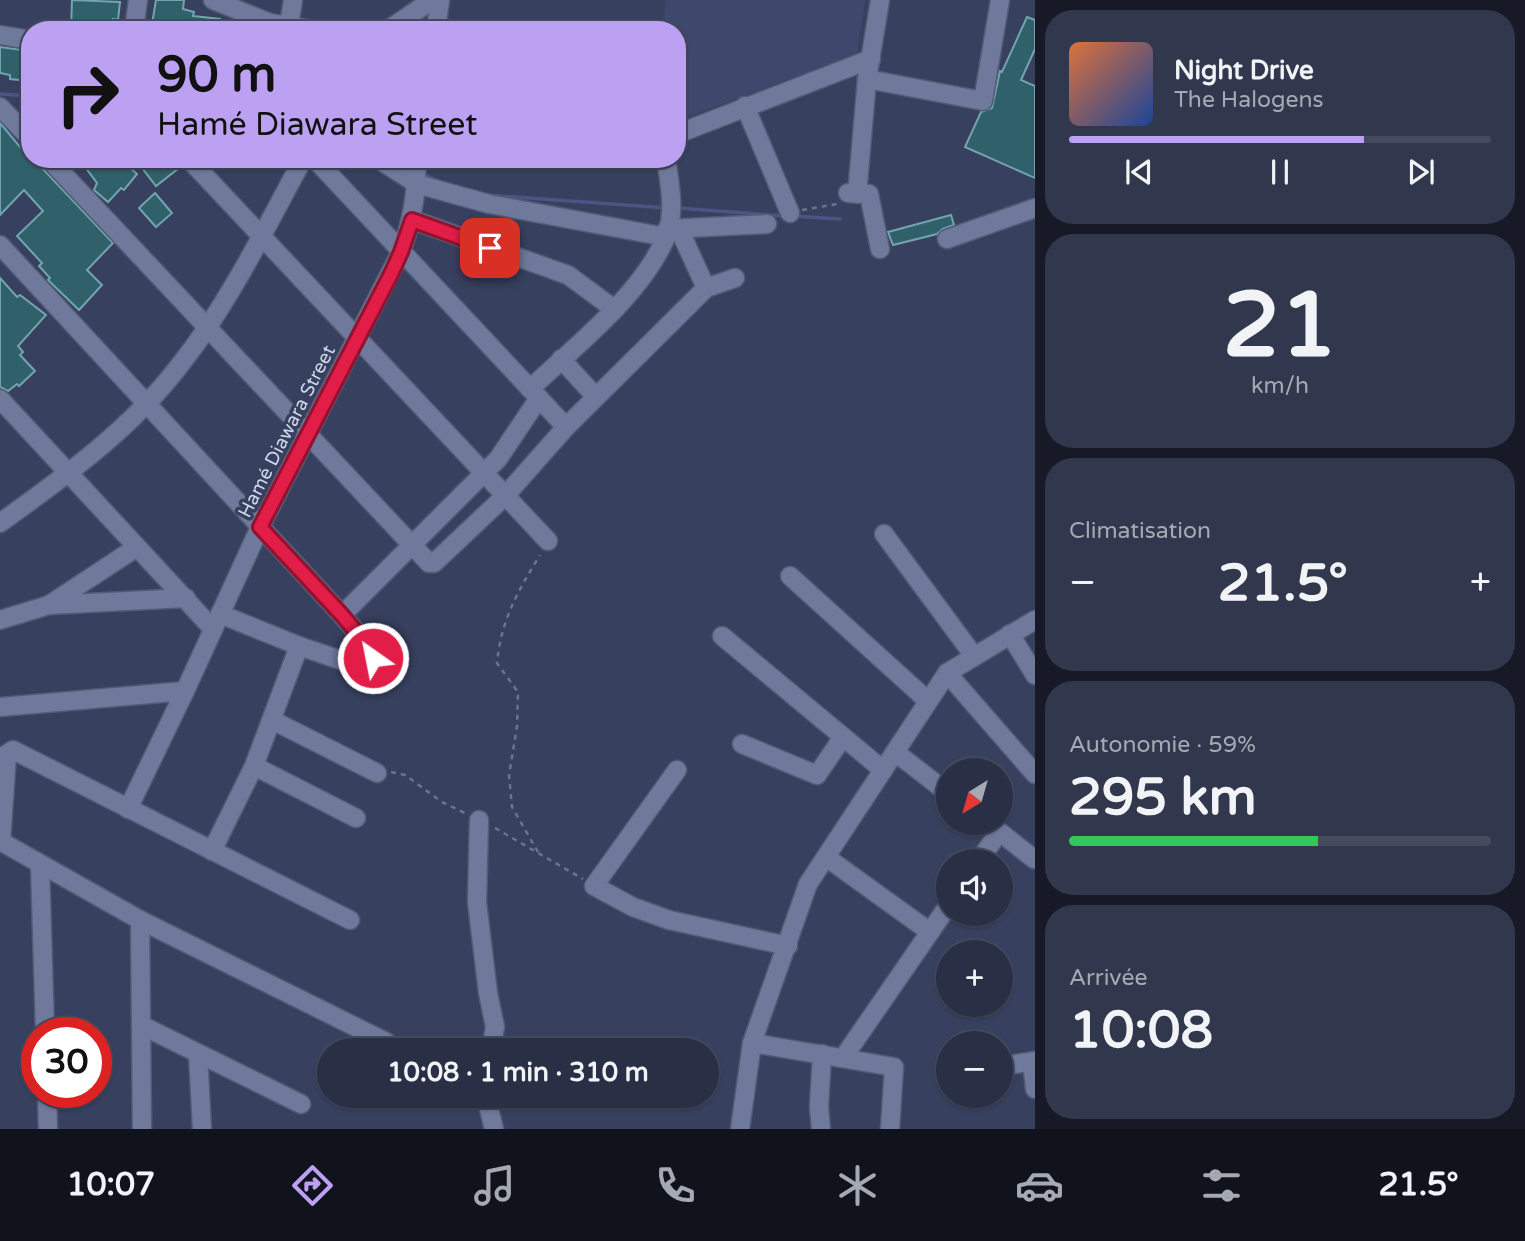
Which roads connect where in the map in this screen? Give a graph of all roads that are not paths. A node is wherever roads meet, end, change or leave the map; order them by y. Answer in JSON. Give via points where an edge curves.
{"nodes":[{"id":1,"x":138,"y":0,"type":"edge"},
{"id":2,"x":213,"y":0,"type":"edge"},
{"id":3,"x":293,"y":0,"type":"edge"},
{"id":4,"x":432,"y":0,"type":"edge"},
{"id":5,"x":440,"y":0,"type":"edge"},
{"id":6,"x":880,"y":0,"type":"edge"},
{"id":7,"x":1000,"y":0,"type":"edge"},
{"id":8,"x":135,"y":21,"type":"edge"},
{"id":9,"x":265,"y":21,"type":"edge"},
{"id":10,"x":290,"y":21,"type":"edge"},
{"id":11,"x":401,"y":21,"type":"edge"},
{"id":12,"x":437,"y":21,"type":"edge"},
{"id":13,"x":0,"y":35,"type":"edge"},
{"id":14,"x":21,"y":38,"type":"edge"},
{"id":15,"x":871,"y":59,"type":"junction"},
{"id":16,"x":867,"y":79,"type":"junction"},
{"id":17,"x":745,"y":106,"type":"junction"},
{"id":18,"x":4,"y":118,"type":"edge"},
{"id":19,"x":686,"y":130,"type":"edge"},
{"id":20,"x":21,"y":131,"type":"edge"},
{"id":21,"x":57,"y":168,"type":"edge"},
{"id":22,"x":197,"y":168,"type":"edge"},
{"id":23,"x":298,"y":168,"type":"edge"},
{"id":24,"x":322,"y":168,"type":"edge"},
{"id":25,"x":393,"y":168,"type":"edge"},
{"id":26,"x":416,"y":168,"type":"edge"},
{"id":27,"x":667,"y":168,"type":"edge"},
{"id":28,"x":417,"y":182,"type":"junction"},
{"id":29,"x":1035,"y":208,"type":"edge"},
{"id":30,"x":790,"y":213,"type":"road end"},
{"id":31,"x":412,"y":220,"type":"junction"},
{"id":32,"x":671,"y":221,"type":"junction"},
{"id":33,"x":767,"y":224,"type":"dead end"},
{"id":34,"x":261,"y":236,"type":"junction"},
{"id":35,"x":947,"y":239,"type":"dead end"},
{"id":36,"x":0,"y":245,"type":"edge"},
{"id":37,"x":880,"y":250,"type":"dead end"},
{"id":38,"x":401,"y":252,"type":"junction"},
{"id":39,"x":735,"y":278,"type":"dead end"},
{"id":40,"x":706,"y":288,"type":"junction"},
{"id":41,"x":614,"y":309,"type":"junction"},
{"id":42,"x":207,"y":328,"type":"junction"},
{"id":43,"x":358,"y":339,"type":"junction"},
{"id":44,"x":561,"y":359,"type":"junction"},
{"id":45,"x":534,"y":393,"type":"junction"},
{"id":46,"x":596,"y":397,"type":"junction"},
{"id":47,"x":0,"y":399,"type":"edge"},
{"id":48,"x":147,"y":404,"type":"junction"},
{"id":49,"x":566,"y":426,"type":"junction"},
{"id":50,"x":308,"y":435,"type":"junction"},
{"id":51,"x":69,"y":474,"type":"junction"},
{"id":52,"x":484,"y":474,"type":"junction"},
{"id":53,"x":505,"y":496,"type":"junction"},
{"id":54,"x":0,"y":523,"type":"edge"},
{"id":55,"x":260,"y":527,"type":"junction"},
{"id":56,"x":884,"y":534,"type":"dead end"},
{"id":57,"x":548,"y":541,"type":"road end"},
{"id":58,"x":412,"y":546,"type":"junction"},
{"id":59,"x":137,"y":547,"type":"junction"},
{"id":60,"x":790,"y":576,"type":"dead end"},
{"id":61,"x":186,"y":598,"type":"junction"},
{"id":62,"x":49,"y":605,"type":"junction"},
{"id":63,"x":342,"y":615,"type":"junction"},
{"id":64,"x":0,"y":620,"type":"edge"},
{"id":65,"x":1035,"y":620,"type":"edge"},
{"id":66,"x":217,"y":622,"type":"junction"},
{"id":67,"x":1010,"y":634,"type":"junction"},
{"id":68,"x":722,"y":636,"type":"dead end"},
{"id":69,"x":299,"y":646,"type":"junction"},
{"id":70,"x":974,"y":656,"type":"junction"},
{"id":71,"x":947,"y":673,"type":"junction"},
{"id":72,"x":1035,"y":675,"type":"edge"},
{"id":73,"x":185,"y":691,"type":"junction"},
{"id":74,"x":928,"y":701,"type":"junction"},
{"id":75,"x":0,"y":707,"type":"edge"},
{"id":76,"x":272,"y":720,"type":"junction"},
{"id":77,"x":844,"y":737,"type":"junction"},
{"id":78,"x":743,"y":744,"type":"dead end"},
{"id":79,"x":895,"y":752,"type":"junction"},
{"id":80,"x":254,"y":766,"type":"junction"},
{"id":81,"x":677,"y":770,"type":"dead end"},
{"id":82,"x":883,"y":770,"type":"junction"},
{"id":83,"x":377,"y":773,"type":"dead end"},
{"id":84,"x":1035,"y":774,"type":"edge"},
{"id":85,"x":3,"y":780,"type":"edge"},
{"id":86,"x":936,"y":784,"type":"edge"},
{"id":87,"x":128,"y":809,"type":"junction"},
{"id":88,"x":356,"y":818,"type":"dead end"},
{"id":89,"x":479,"y":820,"type":"dead end"},
{"id":90,"x":1003,"y":835,"type":"edge"},
{"id":91,"x":0,"y":841,"type":"edge"},
{"id":92,"x":212,"y":850,"type":"junction"},
{"id":93,"x":826,"y":857,"type":"junction"},
{"id":94,"x":1034,"y":859,"type":"edge"},
{"id":95,"x":40,"y":865,"type":"junction"},
{"id":96,"x":140,"y":920,"type":"junction"},
{"id":97,"x":350,"y":920,"type":"dead end"},
{"id":98,"x":936,"y":923,"type":"edge"},
{"id":99,"x":930,"y":932,"type":"junction"},
{"id":100,"x":788,"y":946,"type":"junction"},
{"id":101,"x":45,"y":1017,"type":"edge"},
{"id":102,"x":141,"y":1026,"type":"junction"},
{"id":103,"x":378,"y":1038,"type":"edge"},
{"id":104,"x":493,"y":1038,"type":"edge"},
{"id":105,"x":752,"y":1043,"type":"junction"},
{"id":106,"x":198,"y":1054,"type":"junction"},
{"id":107,"x":822,"y":1055,"type":"junction"},
{"id":108,"x":843,"y":1058,"type":"junction"},
{"id":109,"x":1034,"y":1062,"type":"edge"},
{"id":110,"x":1013,"y":1065,"type":"edge"},
{"id":111,"x":1035,"y":1089,"type":"edge"},
{"id":112,"x":301,"y":1104,"type":"dead end"},
{"id":113,"x":47,"y":1108,"type":"edge"},
{"id":114,"x":489,"y":1108,"type":"edge"},
{"id":115,"x":48,"y":1129,"type":"edge"},
{"id":116,"x":142,"y":1129,"type":"edge"},
{"id":117,"x":202,"y":1129,"type":"edge"},
{"id":118,"x":494,"y":1129,"type":"edge"},
{"id":119,"x":740,"y":1129,"type":"edge"},
{"id":120,"x":821,"y":1129,"type":"edge"},
{"id":121,"x":890,"y":1129,"type":"edge"}],
"edges":[{"from":1,"to":8,"type":"street"},
{"from":2,"to":9,"type":"street"},
{"from":3,"to":10,"type":"street"},
{"from":4,"to":11,"type":"street"},
{"from":5,"to":12,"type":"street"},
{"from":6,"to":15,"type":"street"},
{"from":7,"to":16,"type":"street","via":[[983,102]]},
{"from":13,"to":14,"type":"street"},
{"from":15,"to":16,"type":"street"},
{"from":15,"to":17,"type":"street"},
{"from":16,"to":37,"type":"street","via":[[852,193],[869,194]]},
{"from":17,"to":19,"type":"street"},
{"from":17,"to":30,"type":"street"},
{"from":18,"to":20,"type":"street"},
{"from":21,"to":42,"type":"street"},
{"from":22,"to":34,"type":"street"},
{"from":23,"to":34,"type":"street"},
{"from":24,"to":38,"type":"street"},
{"from":25,"to":28,"type":"street"},
{"from":26,"to":28,"type":"street","name":"Hamé Diawara Street"},
{"from":27,"to":32,"type":"street"},
{"from":28,"to":31,"type":"street","name":"Hamé Diawara Street"},
{"from":28,"to":32,"type":"street","via":[[489,204]]},
{"from":29,"to":35,"type":"street"},
{"from":31,"to":38,"type":"street","name":"Hamé Diawara Street"},
{"from":31,"to":41,"type":"street","via":[[568,275]]},
{"from":32,"to":33,"type":"street"},
{"from":32,"to":40,"type":"street"},
{"from":32,"to":41,"type":"street","via":[[641,279]]},
{"from":34,"to":42,"type":"street"},
{"from":34,"to":43,"type":"street"},
{"from":36,"to":48,"type":"street"},
{"from":38,"to":43,"type":"street","name":"Hamé Diawara Street"},
{"from":38,"to":45,"type":"street"},
{"from":39,"to":40,"type":"street"},
{"from":40,"to":46,"type":"street"},
{"from":41,"to":44,"type":"street"},
{"from":42,"to":48,"type":"street"},
{"from":42,"to":50,"type":"street"},
{"from":43,"to":50,"type":"street","name":"Hamé Diawara Street"},
{"from":43,"to":52,"type":"street"},
{"from":44,"to":45,"type":"street"},
{"from":44,"to":46,"type":"street"},
{"from":45,"to":49,"type":"street"},
{"from":45,"to":52,"type":"street","via":[[498,459]]},
{"from":46,"to":49,"type":"street"},
{"from":47,"to":51,"type":"street"},
{"from":48,"to":51,"type":"street"},
{"from":48,"to":55,"type":"street"},
{"from":49,"to":53,"type":"street"},
{"from":50,"to":55,"type":"street","name":"Hamé Diawara Street"},
{"from":50,"to":58,"type":"street"},
{"from":51,"to":54,"type":"street"},
{"from":51,"to":59,"type":"street"},
{"from":52,"to":53,"type":"street"},
{"from":52,"to":58,"type":"street"},
{"from":53,"to":57,"type":"street"},
{"from":53,"to":58,"type":"street","via":[[434,563],[425,561]]},
{"from":55,"to":63,"type":"street"},
{"from":55,"to":66,"type":"street","name":"Hamé Diawara Street"},
{"from":56,"to":70,"type":"street"},
{"from":58,"to":63,"type":"street"},
{"from":59,"to":61,"type":"street"},
{"from":59,"to":62,"type":"street"},
{"from":60,"to":74,"type":"street"},
{"from":61,"to":62,"type":"street"},
{"from":61,"to":66,"type":"street"},
{"from":62,"to":64,"type":"street"},
{"from":63,"to":69,"type":"street","via":[[372,651],[370,664],[364,668]]},
{"from":65,"to":67,"type":"street"},
{"from":66,"to":69,"type":"street"},
{"from":66,"to":73,"type":"street","name":"Hamé Diawara Street"},
{"from":67,"to":70,"type":"street"},
{"from":67,"to":72,"type":"street"},
{"from":68,"to":77,"type":"street"},
{"from":69,"to":76,"type":"street"},
{"from":70,"to":71,"type":"street"},
{"from":71,"to":74,"type":"street"},
{"from":71,"to":84,"type":"street"},
{"from":73,"to":75,"type":"street"},
{"from":73,"to":87,"type":"street","name":"Hamé Diawara Street"},
{"from":74,"to":79,"type":"street"},
{"from":76,"to":80,"type":"street"},
{"from":76,"to":83,"type":"street"},
{"from":77,"to":78,"type":"street","via":[[817,775]]},
{"from":77,"to":82,"type":"street"},
{"from":79,"to":82,"type":"street"},
{"from":79,"to":86,"type":"street"},
{"from":80,"to":88,"type":"street"},
{"from":80,"to":92,"type":"street"},
{"from":81,"to":100,"type":"street","via":[[594,886],[669,920]]},
{"from":82,"to":93,"type":"street"},
{"from":85,"to":87,"type":"street","via":[[7,754],[13,750]]},
{"from":85,"to":91,"type":"street"},
{"from":87,"to":92,"type":"street"},
{"from":89,"to":104,"type":"street","via":[[477,902]]},
{"from":90,"to":94,"type":"street"},
{"from":91,"to":95,"type":"street"},
{"from":92,"to":97,"type":"street"},
{"from":93,"to":99,"type":"street"},
{"from":93,"to":100,"type":"street","via":[[808,884]]},
{"from":95,"to":96,"type":"street"},
{"from":95,"to":101,"type":"street"},
{"from":96,"to":102,"type":"street"},
{"from":96,"to":103,"type":"street"},
{"from":98,"to":99,"type":"street"},
{"from":99,"to":108,"type":"street"},
{"from":100,"to":105,"type":"street"},
{"from":102,"to":106,"type":"street"},
{"from":102,"to":116,"type":"street"},
{"from":105,"to":107,"type":"street"},
{"from":105,"to":119,"type":"street"},
{"from":106,"to":112,"type":"street"},
{"from":106,"to":117,"type":"street"},
{"from":107,"to":108,"type":"street"},
{"from":107,"to":120,"type":"street"},
{"from":108,"to":121,"type":"street","via":[[894,1067]]},
{"from":109,"to":110,"type":"street"},
{"from":109,"to":111,"type":"street"},
{"from":113,"to":115,"type":"street"},
{"from":114,"to":118,"type":"street"}]}
